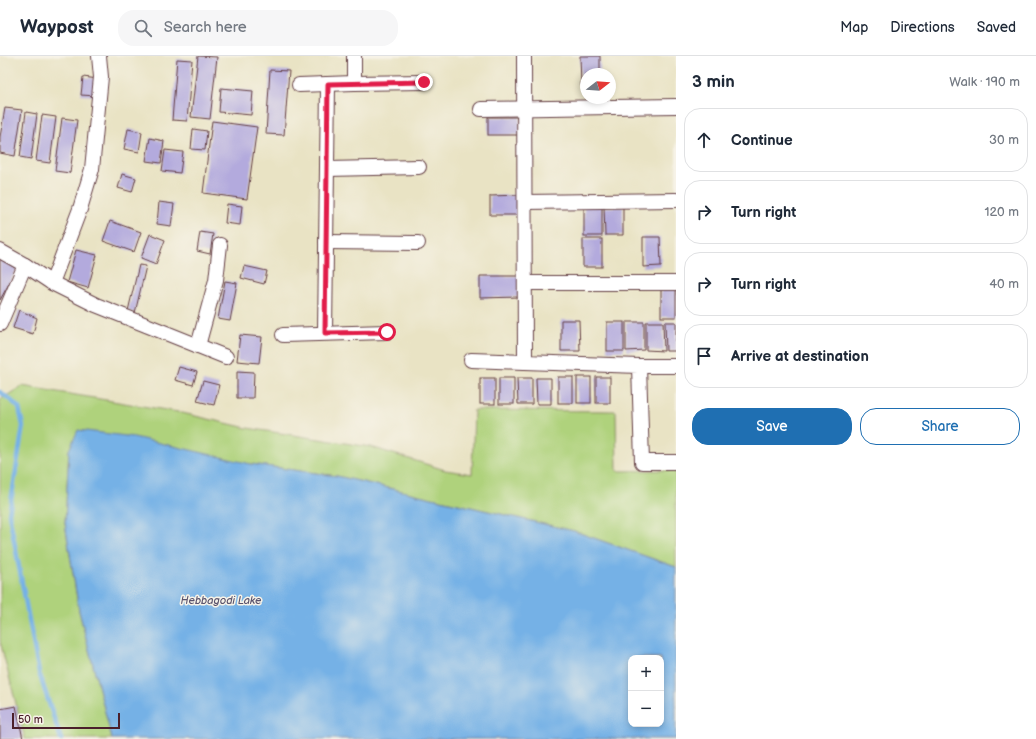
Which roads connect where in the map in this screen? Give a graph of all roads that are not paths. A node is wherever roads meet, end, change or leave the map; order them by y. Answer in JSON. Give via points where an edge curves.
{"nodes":[{"id":1,"x":99,"y":56,"type":"edge"},
{"id":2,"x":354,"y":56,"type":"edge"},
{"id":3,"x":524,"y":56,"type":"edge"},
{"id":4,"x":424,"y":82,"type":"dead end"},
{"id":5,"x":354,"y":83,"type":"junction"},
{"id":6,"x":328,"y":84,"type":"junction"},
{"id":7,"x":299,"y":85,"type":"dead end"},
{"id":8,"x":676,"y":106,"type":"edge"},
{"id":9,"x":481,"y":108,"type":"dead end"},
{"id":10,"x":525,"y":108,"type":"junction"},
{"id":11,"x":419,"y":167,"type":"dead end"},
{"id":12,"x":327,"y":169,"type":"junction"},
{"id":13,"x":676,"y":200,"type":"edge"},
{"id":14,"x":524,"y":202,"type":"junction"},
{"id":15,"x":326,"y":242,"type":"junction"},
{"id":16,"x":418,"y":243,"type":"dead end"},
{"id":17,"x":220,"y":245,"type":"dead end"},
{"id":18,"x":0,"y":251,"type":"edge"},
{"id":19,"x":26,"y":265,"type":"junction"},
{"id":20,"x":676,"y":282,"type":"edge"},
{"id":21,"x":525,"y":283,"type":"junction"},
{"id":22,"x":52,"y":284,"type":"junction"},
{"id":23,"x":0,"y":324,"type":"edge"},
{"id":24,"x":387,"y":332,"type":"dead end"},
{"id":25,"x":325,"y":333,"type":"junction"},
{"id":26,"x":283,"y":335,"type":"dead end"},
{"id":27,"x":198,"y":346,"type":"junction"},
{"id":28,"x":226,"y":357,"type":"dead end"},
{"id":29,"x":471,"y":360,"type":"dead end"},
{"id":30,"x":525,"y":362,"type":"junction"},
{"id":31,"x":639,"y":366,"type":"junction"},
{"id":32,"x":676,"y":366,"type":"edge"},
{"id":33,"x":676,"y":462,"type":"edge"}],
"edges":[{"from":1,"to":22,"type":"street","via":[[101,77],[92,169],[80,210]]},
{"from":2,"to":5,"type":"street"},
{"from":3,"to":10,"type":"street"},
{"from":4,"to":5,"type":"street"},
{"from":5,"to":6,"type":"street"},
{"from":6,"to":7,"type":"street"},
{"from":6,"to":12,"type":"street"},
{"from":8,"to":10,"type":"street"},
{"from":9,"to":10,"type":"street"},
{"from":10,"to":14,"type":"street"},
{"from":11,"to":12,"type":"street"},
{"from":12,"to":15,"type":"street"},
{"from":13,"to":14,"type":"street"},
{"from":14,"to":21,"type":"street"},
{"from":15,"to":16,"type":"street"},
{"from":15,"to":25,"type":"street"},
{"from":17,"to":27,"type":"street","via":[[216,280]]},
{"from":18,"to":19,"type":"street"},
{"from":19,"to":22,"type":"street"},
{"from":19,"to":23,"type":"street"},
{"from":20,"to":21,"type":"street"},
{"from":21,"to":30,"type":"street"},
{"from":22,"to":27,"type":"street","via":[[96,305]]},
{"from":24,"to":25,"type":"street"},
{"from":25,"to":26,"type":"street"},
{"from":27,"to":28,"type":"street"},
{"from":29,"to":30,"type":"street"},
{"from":30,"to":31,"type":"street"},
{"from":31,"to":32,"type":"street"},
{"from":31,"to":33,"type":"street","via":[[642,462]]}]}
